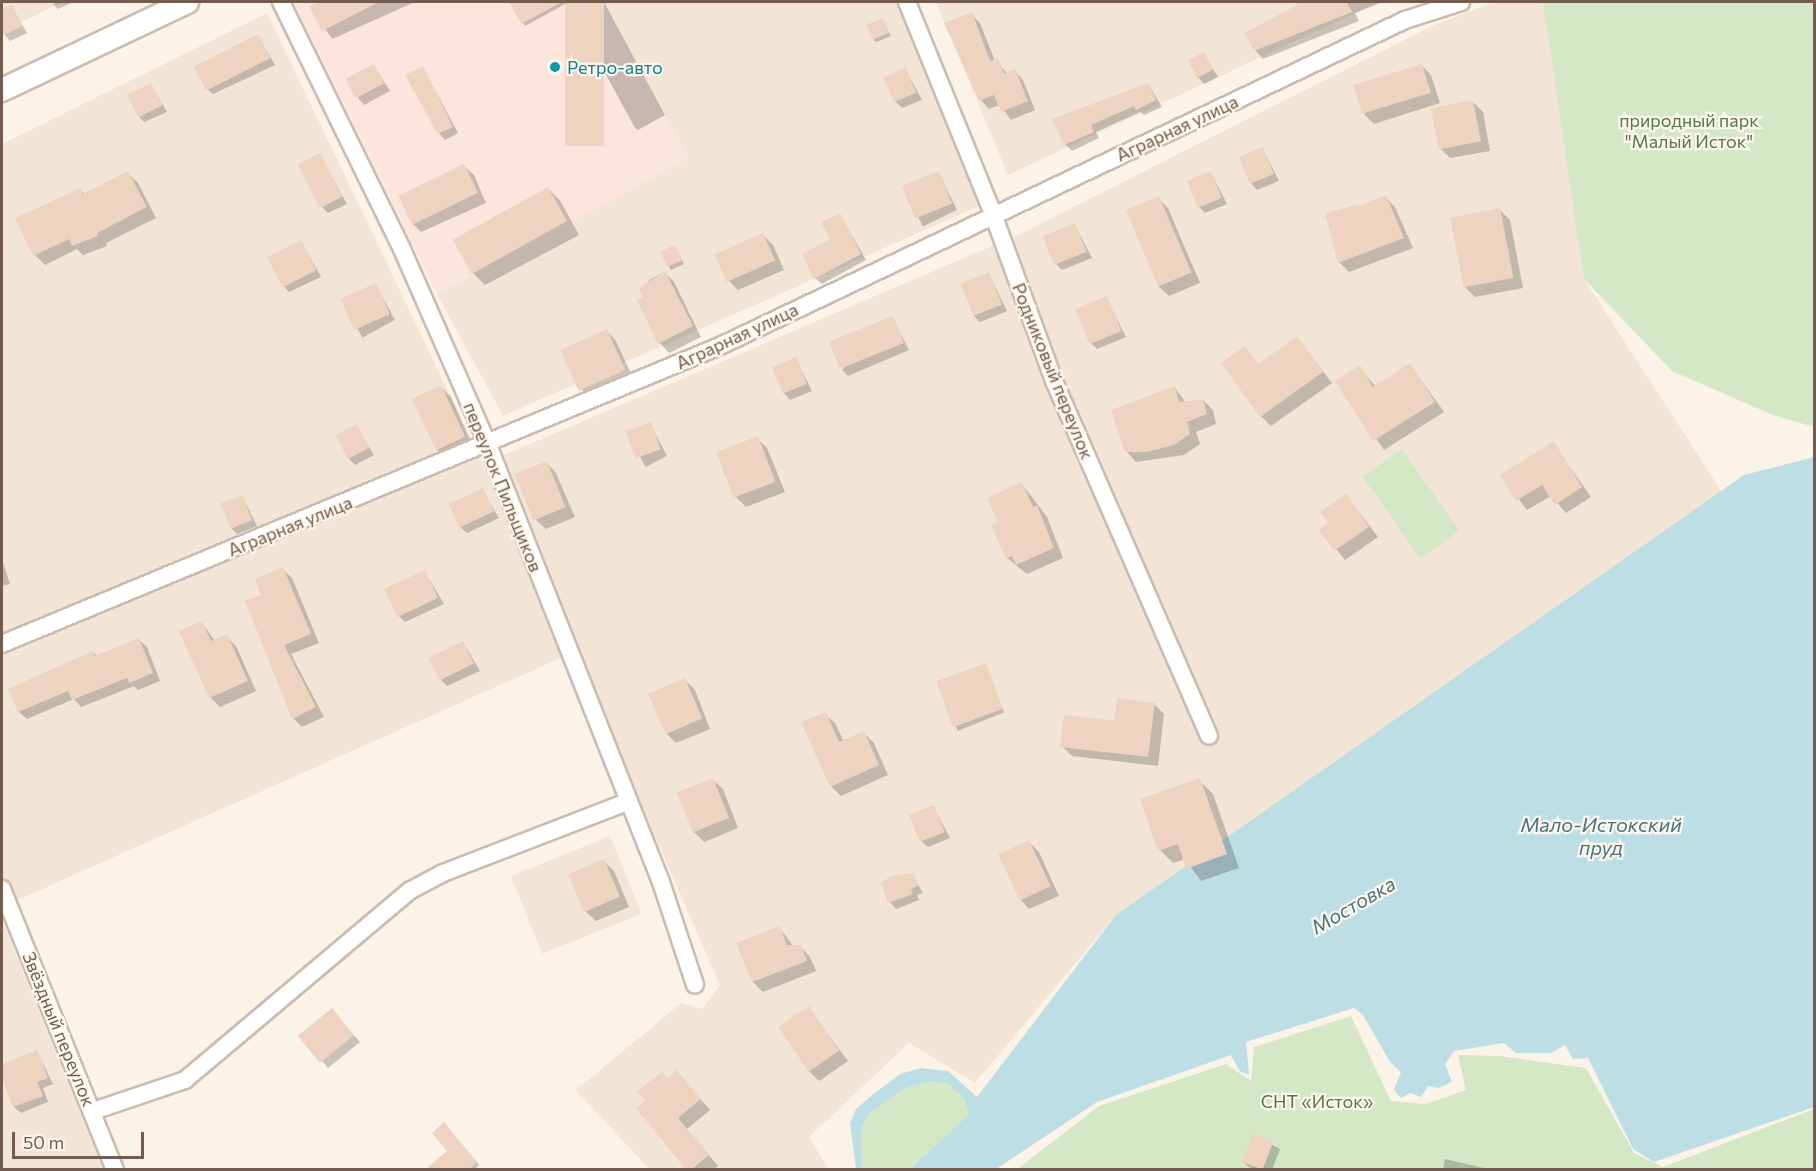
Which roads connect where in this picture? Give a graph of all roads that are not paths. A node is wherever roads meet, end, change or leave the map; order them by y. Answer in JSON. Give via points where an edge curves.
{"nodes":[{"id":1,"x":186,"y":2,"type":"edge"},
{"id":2,"x":281,"y":2,"type":"edge"},
{"id":3,"x":907,"y":2,"type":"edge"},
{"id":4,"x":1461,"y":2,"type":"edge"},
{"id":5,"x":2,"y":90,"type":"edge"},
{"id":6,"x":993,"y":214,"type":"junction"},
{"id":7,"x":488,"y":445,"type":"junction"},
{"id":8,"x":2,"y":644,"type":"edge"},
{"id":9,"x":1209,"y":736,"type":"dead end"},
{"id":10,"x":627,"y":801,"type":"junction"},
{"id":11,"x":2,"y":889,"type":"edge"},
{"id":12,"x":695,"y":985,"type":"dead end"},
{"id":13,"x":93,"y":1112,"type":"junction"},
{"id":14,"x":115,"y":1170,"type":"edge"}],
"edges":[{"from":1,"to":5,"type":"main road"},
{"from":2,"to":7,"type":"street","name":"переулок Пильщиков","via":[[402,249]]},
{"from":3,"to":6,"type":"street","name":"Родниковый переулок"},
{"from":4,"to":6,"type":"street","name":"Аграрная улица","via":[[1405,20]]},
{"from":6,"to":7,"type":"street","name":"Аграрная улица","via":[[720,346]]},
{"from":6,"to":9,"type":"street","name":"Родниковый переулок","via":[[1054,381]]},
{"from":7,"to":8,"type":"street","name":"Аграрная улица"},
{"from":7,"to":10,"type":"street","name":"переулок Пильщиков"},
{"from":10,"to":12,"type":"street","name":"переулок Пильщиков","via":[[661,882]]},
{"from":10,"to":13,"type":"street","via":[[443,873],[411,890],[185,1080]]},
{"from":11,"to":13,"type":"street","name":"Звёздный переулок"},
{"from":13,"to":14,"type":"street","name":"Звёздный переулок"}]}
